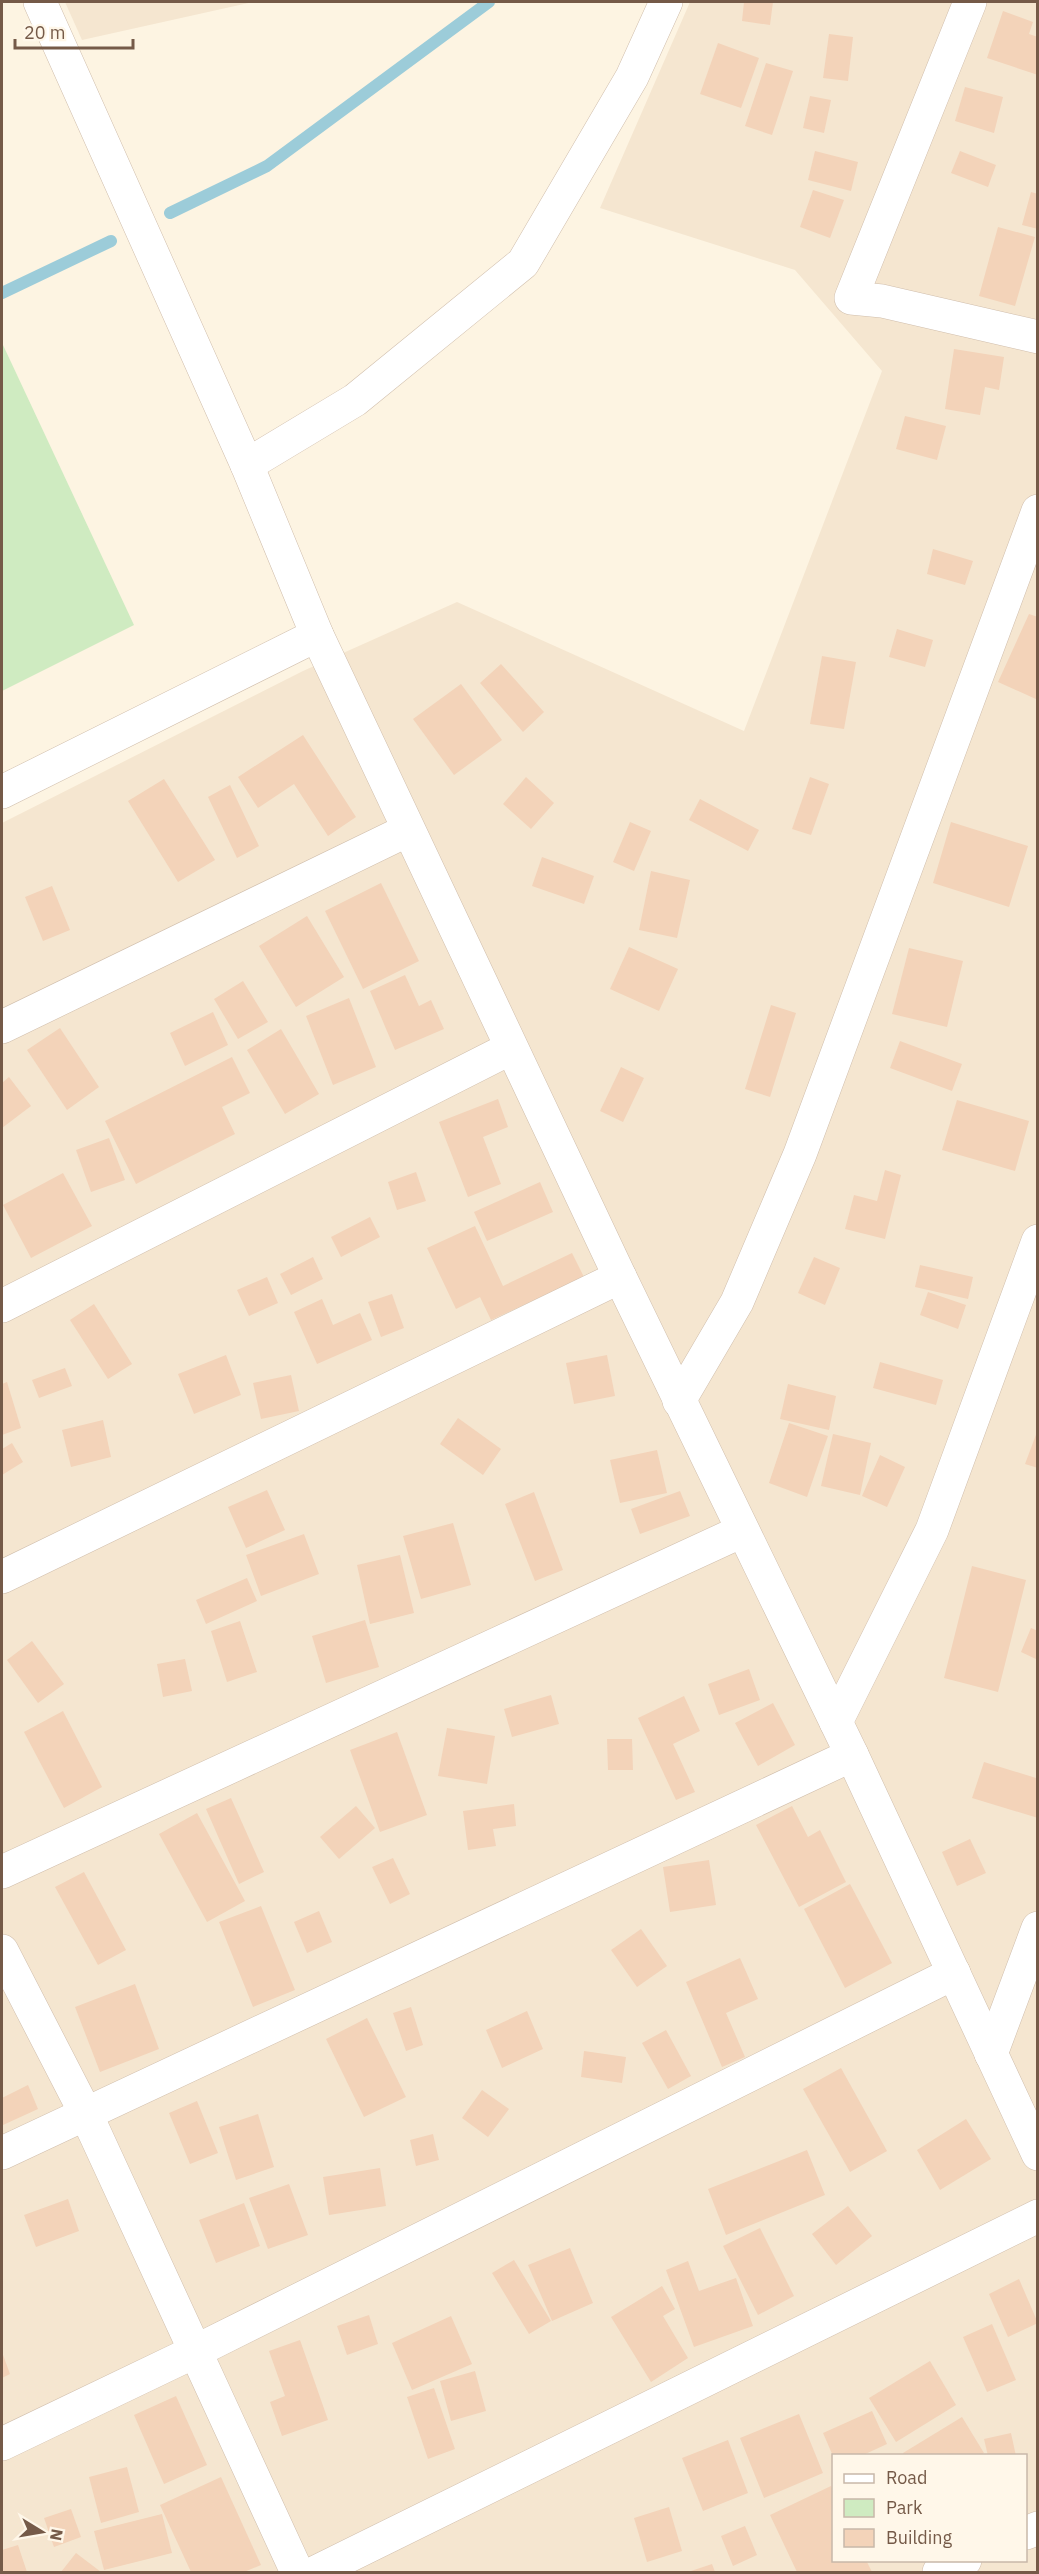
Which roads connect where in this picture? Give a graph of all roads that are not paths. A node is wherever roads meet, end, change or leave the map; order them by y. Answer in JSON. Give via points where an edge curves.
{"nodes":[{"id":1,"x":40,"y":2,"type":"edge"},
{"id":2,"x":666,"y":2,"type":"edge"},
{"id":3,"x":970,"y":2,"type":"edge"},
{"id":4,"x":1038,"y":337,"type":"edge"},
{"id":5,"x":247,"y":465,"type":"junction"},
{"id":6,"x":1038,"y":511,"type":"edge"},
{"id":7,"x":317,"y":635,"type":"junction"},
{"id":8,"x":2,"y":792,"type":"edge"},
{"id":9,"x":408,"y":830,"type":"junction"},
{"id":10,"x":2,"y":1027,"type":"edge"},
{"id":11,"x":511,"y":1048,"type":"junction"},
{"id":12,"x":1038,"y":1241,"type":"edge"},
{"id":13,"x":620,"y":1277,"type":"junction"},
{"id":14,"x":2,"y":1306,"type":"edge"},
{"id":15,"x":679,"y":1401,"type":"junction"},
{"id":16,"x":742,"y":1531,"type":"junction"},
{"id":17,"x":2,"y":1577,"type":"edge"},
{"id":18,"x":836,"y":1722,"type":"junction"},
{"id":19,"x":852,"y":1755,"type":"junction"},
{"id":20,"x":2,"y":1872,"type":"edge"},
{"id":21,"x":1038,"y":1928,"type":"edge"},
{"id":22,"x":2,"y":1951,"type":"edge"},
{"id":23,"x":954,"y":1973,"type":"junction"},
{"id":24,"x":991,"y":2054,"type":"junction"},
{"id":25,"x":86,"y":2114,"type":"junction"},
{"id":26,"x":2,"y":2153,"type":"edge"},
{"id":27,"x":1038,"y":2154,"type":"edge"},
{"id":28,"x":1038,"y":2216,"type":"edge"},
{"id":29,"x":196,"y":2351,"type":"junction"},
{"id":30,"x":2,"y":2444,"type":"edge"},
{"id":31,"x":961,"y":2562,"type":"edge"},
{"id":32,"x":297,"y":2572,"type":"edge"},
{"id":33,"x":316,"y":2572,"type":"edge"},
{"id":34,"x":939,"y":2572,"type":"edge"}],
"edges":[{"from":1,"to":5,"type":"street"},
{"from":2,"to":5,"type":"street","via":[[632,77],[523,263],[355,400]]},
{"from":3,"to":4,"type":"street","via":[[850,298]]},
{"from":5,"to":7,"type":"street"},
{"from":6,"to":15,"type":"street","via":[[800,1155],[737,1302]]},
{"from":7,"to":8,"type":"street"},
{"from":7,"to":9,"type":"street"},
{"from":9,"to":10,"type":"street"},
{"from":9,"to":11,"type":"street"},
{"from":11,"to":13,"type":"street"},
{"from":11,"to":14,"type":"street"},
{"from":12,"to":18,"type":"street","via":[[932,1530]]},
{"from":13,"to":15,"type":"street"},
{"from":13,"to":17,"type":"street"},
{"from":15,"to":16,"type":"street"},
{"from":16,"to":18,"type":"street"},
{"from":16,"to":20,"type":"street"},
{"from":18,"to":19,"type":"street"},
{"from":19,"to":23,"type":"street"},
{"from":19,"to":25,"type":"street"},
{"from":21,"to":24,"type":"street"},
{"from":22,"to":25,"type":"street"},
{"from":23,"to":24,"type":"street"},
{"from":23,"to":29,"type":"street"},
{"from":24,"to":27,"type":"street"},
{"from":25,"to":26,"type":"street"},
{"from":25,"to":29,"type":"street"},
{"from":28,"to":33,"type":"street"},
{"from":29,"to":30,"type":"street"},
{"from":29,"to":32,"type":"street"},
{"from":31,"to":34,"type":"street"}]}
